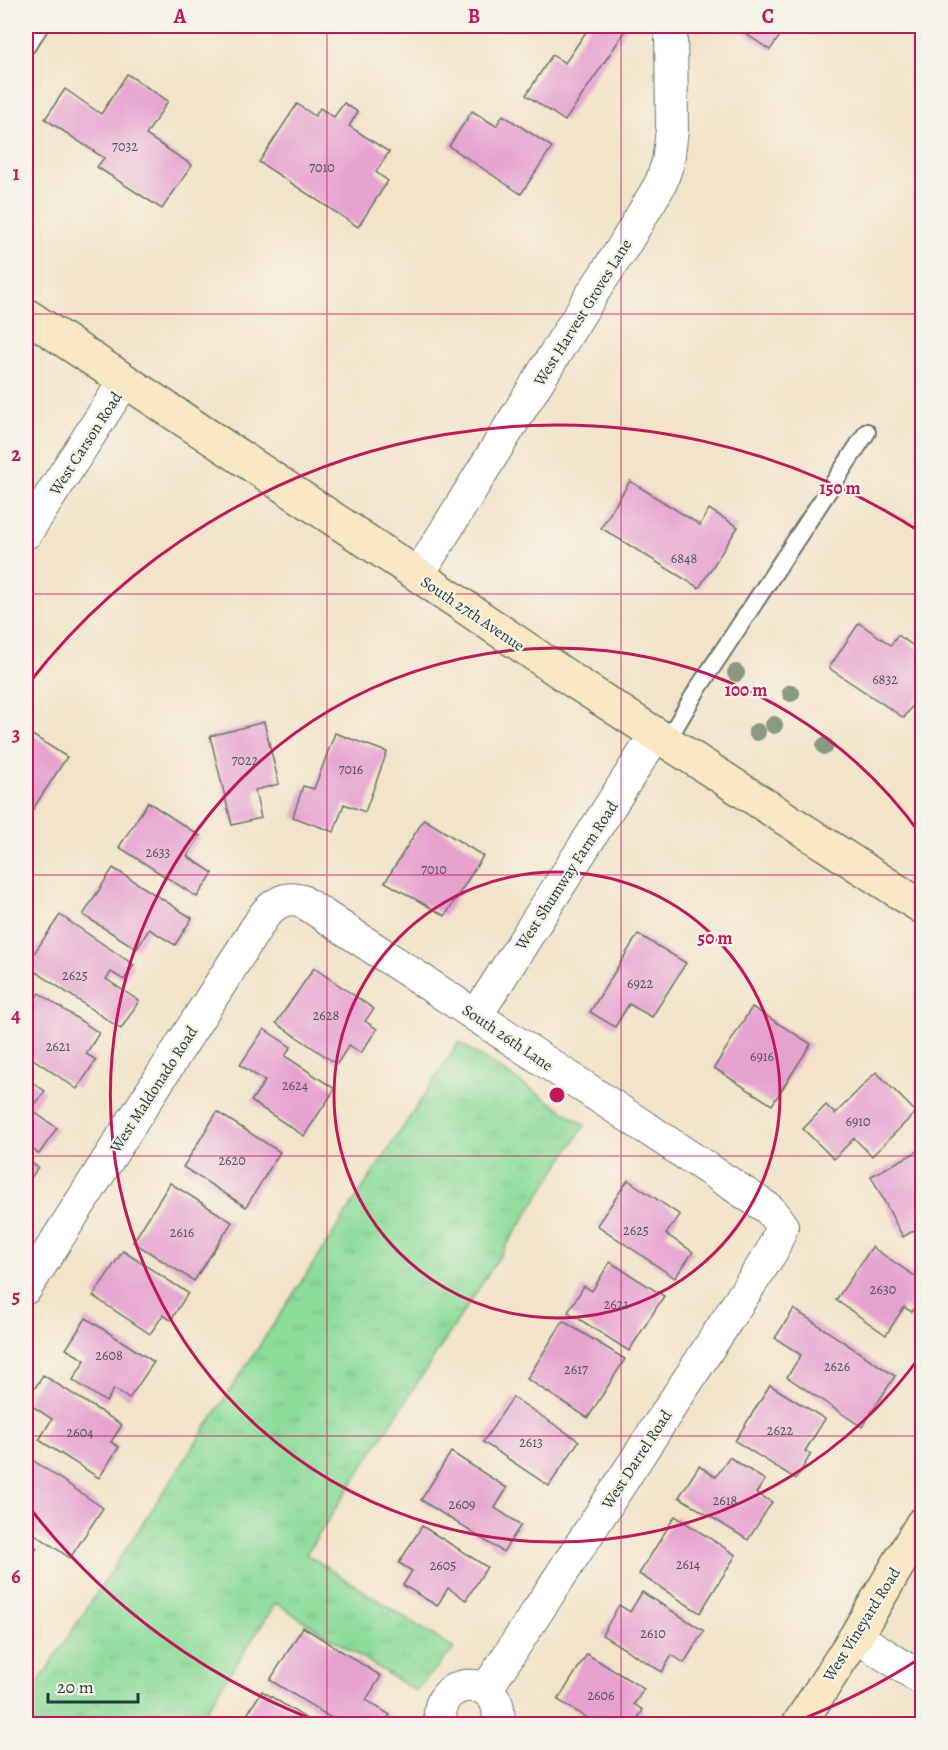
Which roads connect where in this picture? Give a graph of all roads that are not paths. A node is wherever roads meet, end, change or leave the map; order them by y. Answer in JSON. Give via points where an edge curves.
{"nodes":[{"id":1,"x":40,"y":26,"type":"edge"},
{"id":2,"x":671,"y":26,"type":"edge"},
{"id":3,"x":26,"y":47,"type":"edge"},
{"id":4,"x":26,"y":315,"type":"edge"},
{"id":5,"x":124,"y":382,"type":"junction"},
{"id":6,"x":867,"y":432,"type":"dead end"},
{"id":7,"x":26,"y":533,"type":"edge"},
{"id":8,"x":418,"y":575,"type":"junction"},
{"id":9,"x":661,"y":738,"type":"junction"},
{"id":10,"x":288,"y":898,"type":"joint"},
{"id":11,"x":922,"y":907,"type":"edge"},
{"id":12,"x":476,"y":1016,"type":"junction"},
{"id":13,"x":782,"y":1226,"type":"joint"},
{"id":14,"x":26,"y":1288,"type":"edge"},
{"id":15,"x":922,"y":1524,"type":"edge"},
{"id":16,"x":856,"y":1636,"type":"junction"},
{"id":17,"x":922,"y":1679,"type":"edge"},
{"id":18,"x":486,"y":1690,"type":"junction"},
{"id":19,"x":442,"y":1725,"type":"edge"},
{"id":20,"x":498,"y":1725,"type":"edge"},
{"id":21,"x":799,"y":1725,"type":"edge"}],
"edges":[{"from":1,"to":3,"type":"lane"},
{"from":2,"to":8,"type":"street","name":"West Harvest Groves Lane","via":[[672,130],[661,183]]},
{"from":4,"to":5,"type":"main road","name":"South 27th Avenue"},
{"from":5,"to":7,"type":"street","name":"West Carson Road"},
{"from":5,"to":8,"type":"main road","name":"South 27th Avenue"},
{"from":6,"to":9,"type":"lane","via":[[697,690]]},
{"from":8,"to":9,"type":"main road","name":"South 27th Avenue"},
{"from":9,"to":11,"type":"main road","name":"South 27th Avenue"},
{"from":9,"to":12,"type":"street","name":"West Shumway Farm Road"},
{"from":10,"to":12,"type":"street","name":"South 26th Lane","via":[[302,901]]},
{"from":10,"to":14,"type":"street","name":"West Maldonado Road","via":[[265,914]]},
{"from":12,"to":13,"type":"street","name":"South 26th Lane","via":[[769,1209]]},
{"from":13,"to":18,"type":"street","name":"West Darrel Road","via":[[772,1251]]},
{"from":15,"to":16,"type":"main road","name":"West Vineyard Road"},
{"from":16,"to":17,"type":"street"},
{"from":16,"to":21,"type":"main road","name":"West Vineyard Road"},
{"from":18,"to":19,"type":"street","via":[[460,1686],[449,1693],[441,1704]]},
{"from":18,"to":20,"type":"street","via":[[500,1712]]}]}
